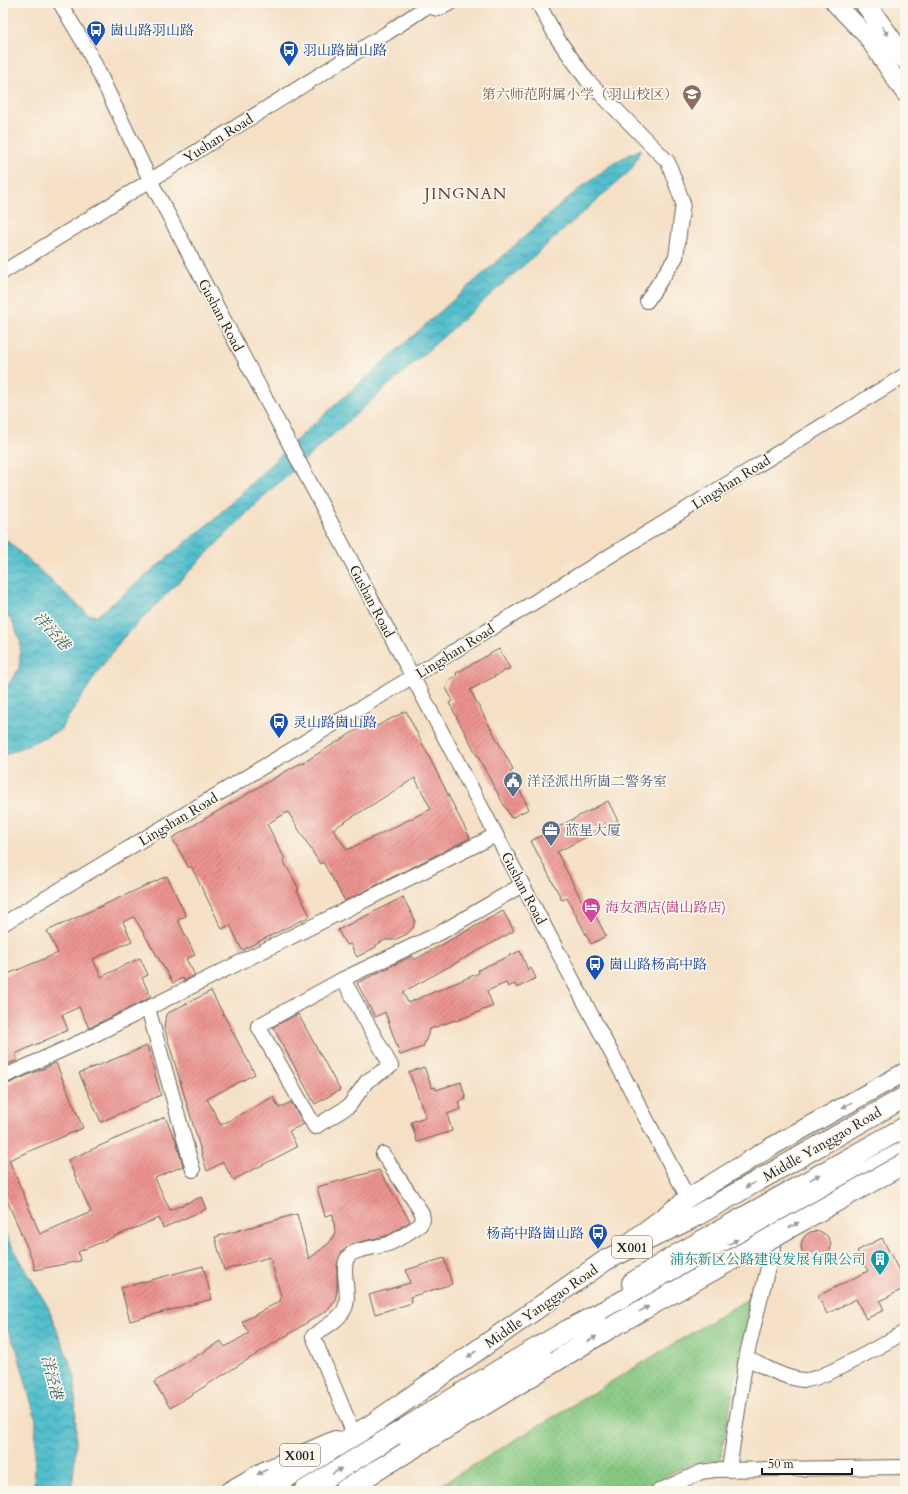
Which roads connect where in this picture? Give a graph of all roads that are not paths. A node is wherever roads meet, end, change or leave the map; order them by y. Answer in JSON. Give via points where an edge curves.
{"nodes":[{"id":1,"x":60,"y":3,"type":"edge"},
{"id":2,"x":451,"y":3,"type":"edge"},
{"id":3,"x":538,"y":3,"type":"edge"},
{"id":4,"x":835,"y":3,"type":"edge"},
{"id":5,"x":865,"y":3,"type":"edge"},
{"id":6,"x":881,"y":3,"type":"edge"},
{"id":7,"x":429,"y":4,"type":"edge"},
{"id":8,"x":905,"y":35,"type":"edge"},
{"id":9,"x":905,"y":59,"type":"edge"},
{"id":10,"x":905,"y":93,"type":"edge"},
{"id":11,"x":150,"y":180,"type":"junction"},
{"id":12,"x":3,"y":272,"type":"edge"},
{"id":13,"x":647,"y":301,"type":"dead end"},
{"id":14,"x":905,"y":375,"type":"edge"},
{"id":15,"x":412,"y":677,"type":"junction"},
{"id":16,"x":496,"y":835,"type":"junction"},
{"id":17,"x":522,"y":885,"type":"junction"},
{"id":18,"x":3,"y":924,"type":"edge"},
{"id":19,"x":343,"y":979,"type":"junction"},
{"id":20,"x":148,"y":1008,"type":"junction"},
{"id":21,"x":905,"y":1064,"type":"edge"},
{"id":22,"x":905,"y":1072,"type":"edge"},
{"id":23,"x":3,"y":1077,"type":"edge"},
{"id":24,"x":874,"y":1090,"type":"junction"},
{"id":25,"x":905,"y":1097,"type":"edge"},
{"id":26,"x":905,"y":1126,"type":"edge"},
{"id":27,"x":905,"y":1151,"type":"edge"},
{"id":28,"x":383,"y":1154,"type":"dead end"},
{"id":29,"x":905,"y":1163,"type":"edge"},
{"id":30,"x":193,"y":1170,"type":"dead end"},
{"id":31,"x":688,"y":1198,"type":"junction"},
{"id":32,"x":760,"y":1228,"type":"junction"},
{"id":33,"x":606,"y":1260,"type":"junction"},
{"id":34,"x":649,"y":1287,"type":"junction"},
{"id":35,"x":568,"y":1330,"type":"junction"},
{"id":36,"x":905,"y":1332,"type":"edge"},
{"id":37,"x":746,"y":1358,"type":"junction"},
{"id":38,"x":374,"y":1423,"type":"junction"},
{"id":39,"x":353,"y":1432,"type":"junction"},
{"id":40,"x":905,"y":1467,"type":"edge"},
{"id":41,"x":729,"y":1469,"type":"junction"},
{"id":42,"x":229,"y":1491,"type":"edge"},
{"id":43,"x":265,"y":1491,"type":"edge"},
{"id":44,"x":304,"y":1491,"type":"edge"},
{"id":45,"x":343,"y":1491,"type":"edge"},
{"id":46,"x":659,"y":1491,"type":"edge"}],
"edges":[{"from":1,"to":11,"type":"street","name":"Gushan Road","via":[[88,50]]},
{"from":2,"to":7,"type":"street","via":[[438,9]]},
{"from":3,"to":13,"type":"street","via":[[557,38],[587,80],[668,162],[683,203],[676,257]]},
{"from":4,"to":10,"type":"main road","via":[[867,36]]},
{"from":5,"to":9,"type":"highway","one_way":true},
{"from":6,"to":8,"type":"highway"},
{"from":7,"to":11,"type":"street","name":"Yushan Road"},
{"from":11,"to":12,"type":"street","name":"Yushan Road"},
{"from":11,"to":15,"type":"street","name":"Gushan Road"},
{"from":14,"to":15,"type":"street","name":"Lingshan Road"},
{"from":15,"to":16,"type":"street","name":"Gushan Road"},
{"from":15,"to":18,"type":"street","name":"Lingshan Road"},
{"from":16,"to":17,"type":"street","name":"Gushan Road"},
{"from":16,"to":20,"type":"street"},
{"from":17,"to":19,"type":"street","via":[[440,933]]},
{"from":17,"to":31,"type":"street","name":"Gushan Road"},
{"from":19,"to":19,"type":"street","via":[[258,1026],[315,1127],[349,1106],[367,1081],[391,1066]]},
{"from":20,"to":23,"type":"street"},
{"from":20,"to":30,"type":"street"},
{"from":21,"to":24,"type":"main road"},
{"from":22,"to":24,"type":"main road"},
{"from":24,"to":31,"type":"main road","one_way":true},
{"from":25,"to":33,"type":"highway","name":"Middle Yanggao Road","number":"X001","one_way":true,"via":[[696,1216]]},
{"from":35,"to":26,"type":"highway","one_way":true,"via":[[641,1276]]},
{"from":27,"to":32,"type":"highway","name":"Middle Yanggao Road","number":"X001"},
{"from":28,"to":39,"type":"street","via":[[422,1213],[423,1220],[420,1225],[389,1244],[353,1253],[348,1257],[345,1264],[345,1309],[341,1315],[313,1336]]},
{"from":45,"to":29,"type":"highway","one_way":true,"bridge":true,"via":[[610,1328]]},
{"from":31,"to":33,"type":"main road"},
{"from":34,"to":32,"type":"highway","name":"Middle Yanggao Road","number":"X001","one_way":true},
{"from":32,"to":37,"type":"street","via":[[773,1247]]},
{"from":33,"to":38,"type":"highway","name":"Middle Yanggao Road","number":"X001","one_way":true},
{"from":34,"to":35,"type":"highway","name":"Middle Yanggao Road","number":"X001"},
{"from":34,"to":45,"type":"main road","name":"Middle Yanggao Road","number":"X001","via":[[427,1428]]},
{"from":44,"to":35,"type":"highway","name":"Middle Yanggao Road","number":"X001","one_way":true},
{"from":36,"to":37,"type":"street","via":[[824,1375],[805,1380],[789,1377]]},
{"from":37,"to":41,"type":"street"},
{"from":38,"to":39,"type":"main road","name":"Middle Yanggao Road","number":"X001"},
{"from":38,"to":43,"type":"highway","name":"Middle Yanggao Road","number":"X001"},
{"from":39,"to":42,"type":"main road","name":"Middle Yanggao Road","number":"X001","one_way":true,"via":[[264,1471]]},
{"from":40,"to":41,"type":"street"},
{"from":41,"to":46,"type":"street","via":[[701,1472]]}]}
